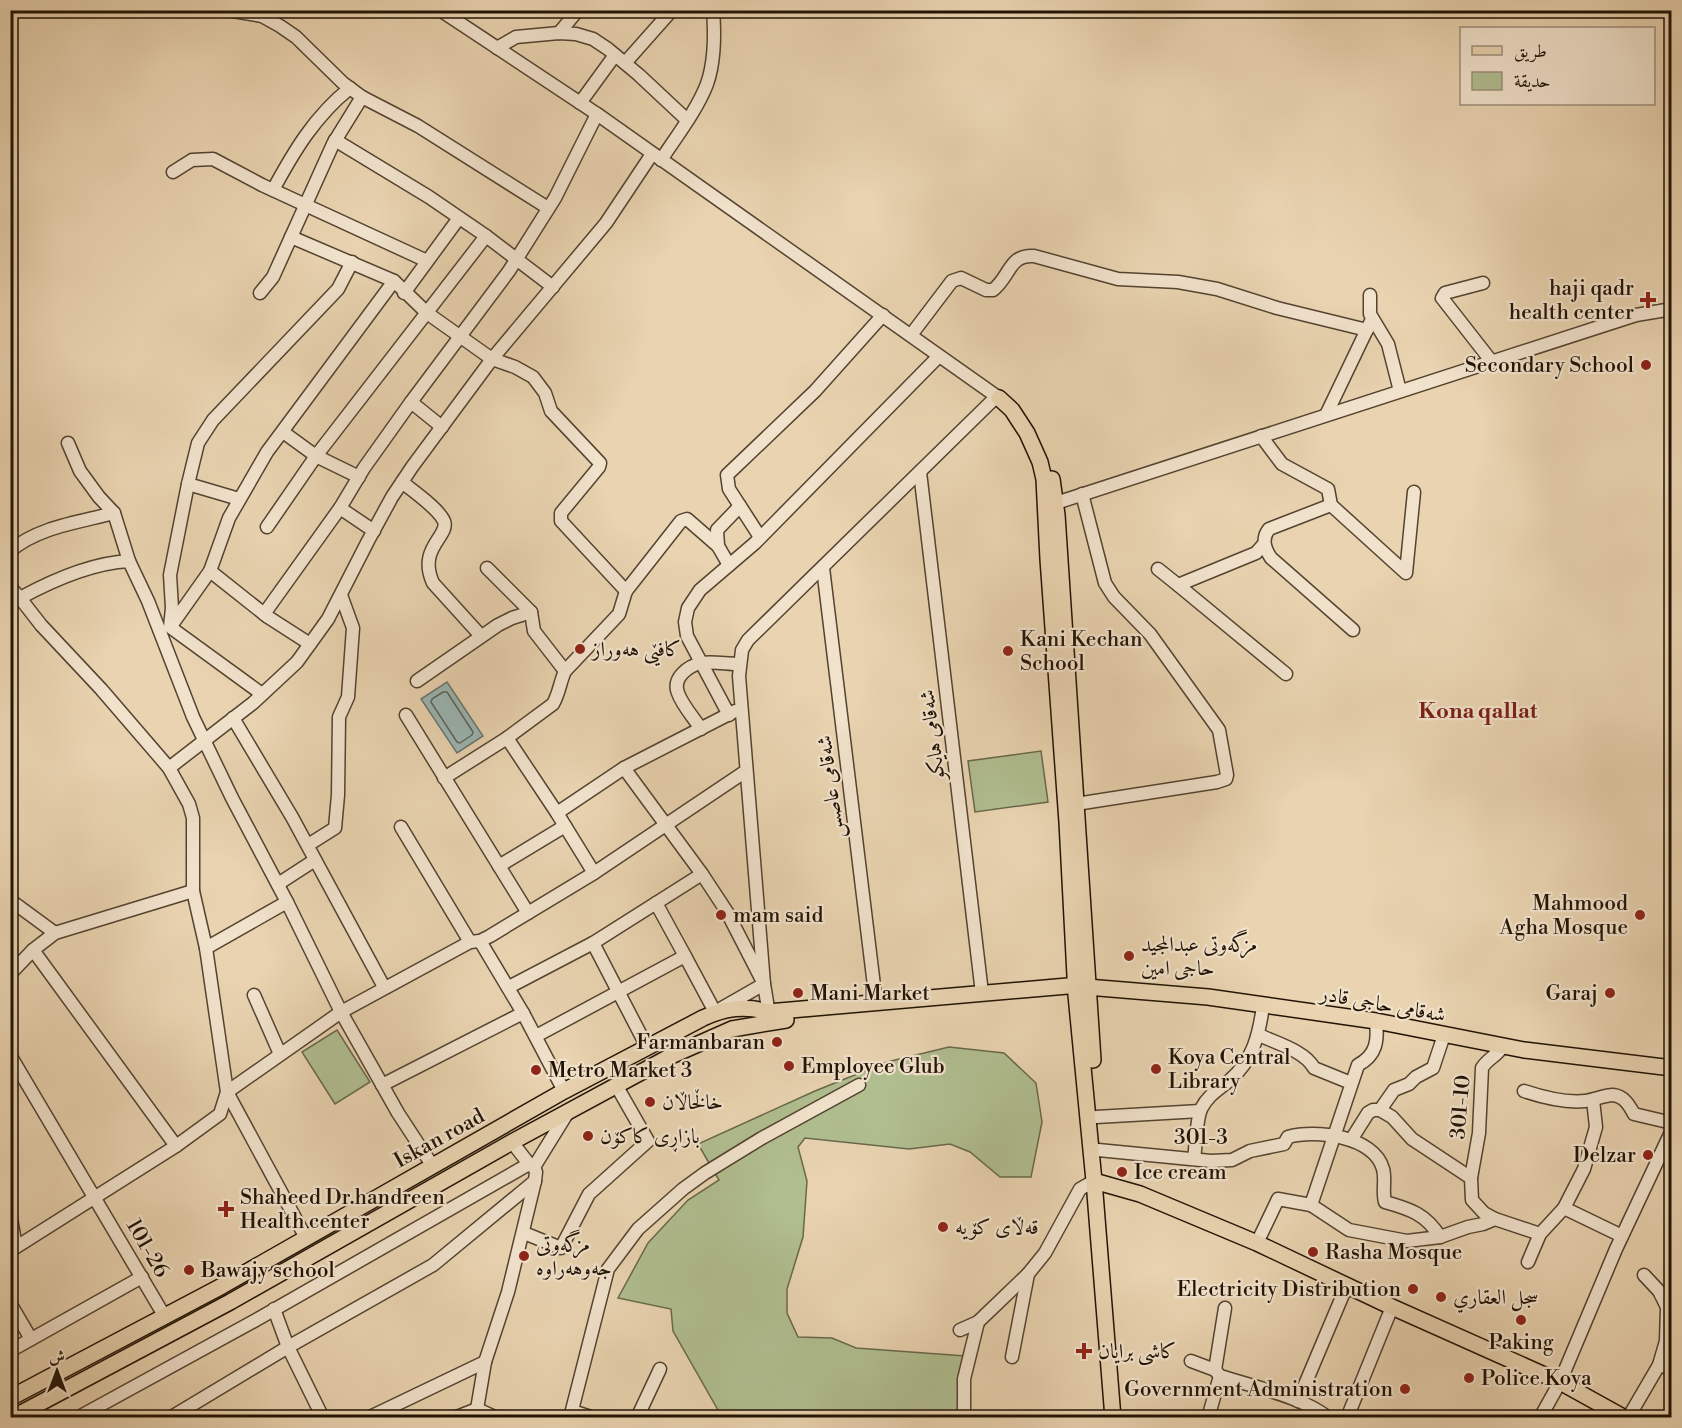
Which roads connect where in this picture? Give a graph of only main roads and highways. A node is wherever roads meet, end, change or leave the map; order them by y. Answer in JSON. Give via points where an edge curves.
{"nodes":[{"id":1,"x":998,"y":397,"type":"road end"},
{"id":2,"x":1060,"y":500,"type":"junction"},
{"id":3,"x":1079,"y":989,"type":"junction"},
{"id":4,"x":715,"y":1012,"type":"junction"},
{"id":5,"x":769,"y":1016,"type":"junction"},
{"id":6,"x":725,"y":1031,"type":"junction"},
{"id":7,"x":1671,"y":1068,"type":"edge"},
{"id":8,"x":1098,"y":1181,"type":"junction"},
{"id":9,"x":207,"y":1294,"type":"junction"},
{"id":10,"x":217,"y":1309,"type":"junction"},
{"id":11,"x":10,"y":1398,"type":"edge"},
{"id":12,"x":12,"y":1418,"type":"edge"},
{"id":13,"x":1113,"y":1418,"type":"edge"},
{"id":14,"x":1626,"y":1418,"type":"edge"}],
"edges":[{"from":1,"to":2,"type":"main road","via":[[1012,410],[1032,443]]},
{"from":2,"to":3,"type":"main road","via":[[1076,804]]},
{"from":2,"to":3,"type":"main road","via":[[1067,822]]},
{"from":3,"to":5,"type":"main road"},
{"from":3,"to":5,"type":"main road","via":[[876,1002]]},
{"from":3,"to":7,"type":"main road","name":"شەقامی حاجی قادر","via":[[1208,997],[1376,1021],[1502,1047]]},
{"from":3,"to":8,"type":"main road"},
{"from":3,"to":8,"type":"main road","via":[[1096,1117]]},
{"from":4,"to":5,"type":"main road","name":"Iskan road","via":[[754,1008]]},
{"from":4,"to":6,"type":"main road"},
{"from":4,"to":9,"type":"main road","name":"Iskan road","via":[[564,1090]]},
{"from":5,"to":6,"type":"main road","name":"Iskan road"},
{"from":6,"to":10,"type":"main road","name":"Iskan road","via":[[616,1085]]},
{"from":8,"to":13,"type":"main road"},
{"from":8,"to":14,"type":"main road","via":[[1140,1194],[1257,1243],[1560,1382]]},
{"from":9,"to":10,"type":"main road"},
{"from":9,"to":11,"type":"main road","name":"Iskan road"},
{"from":10,"to":12,"type":"main road","name":"Iskan road"}]}
